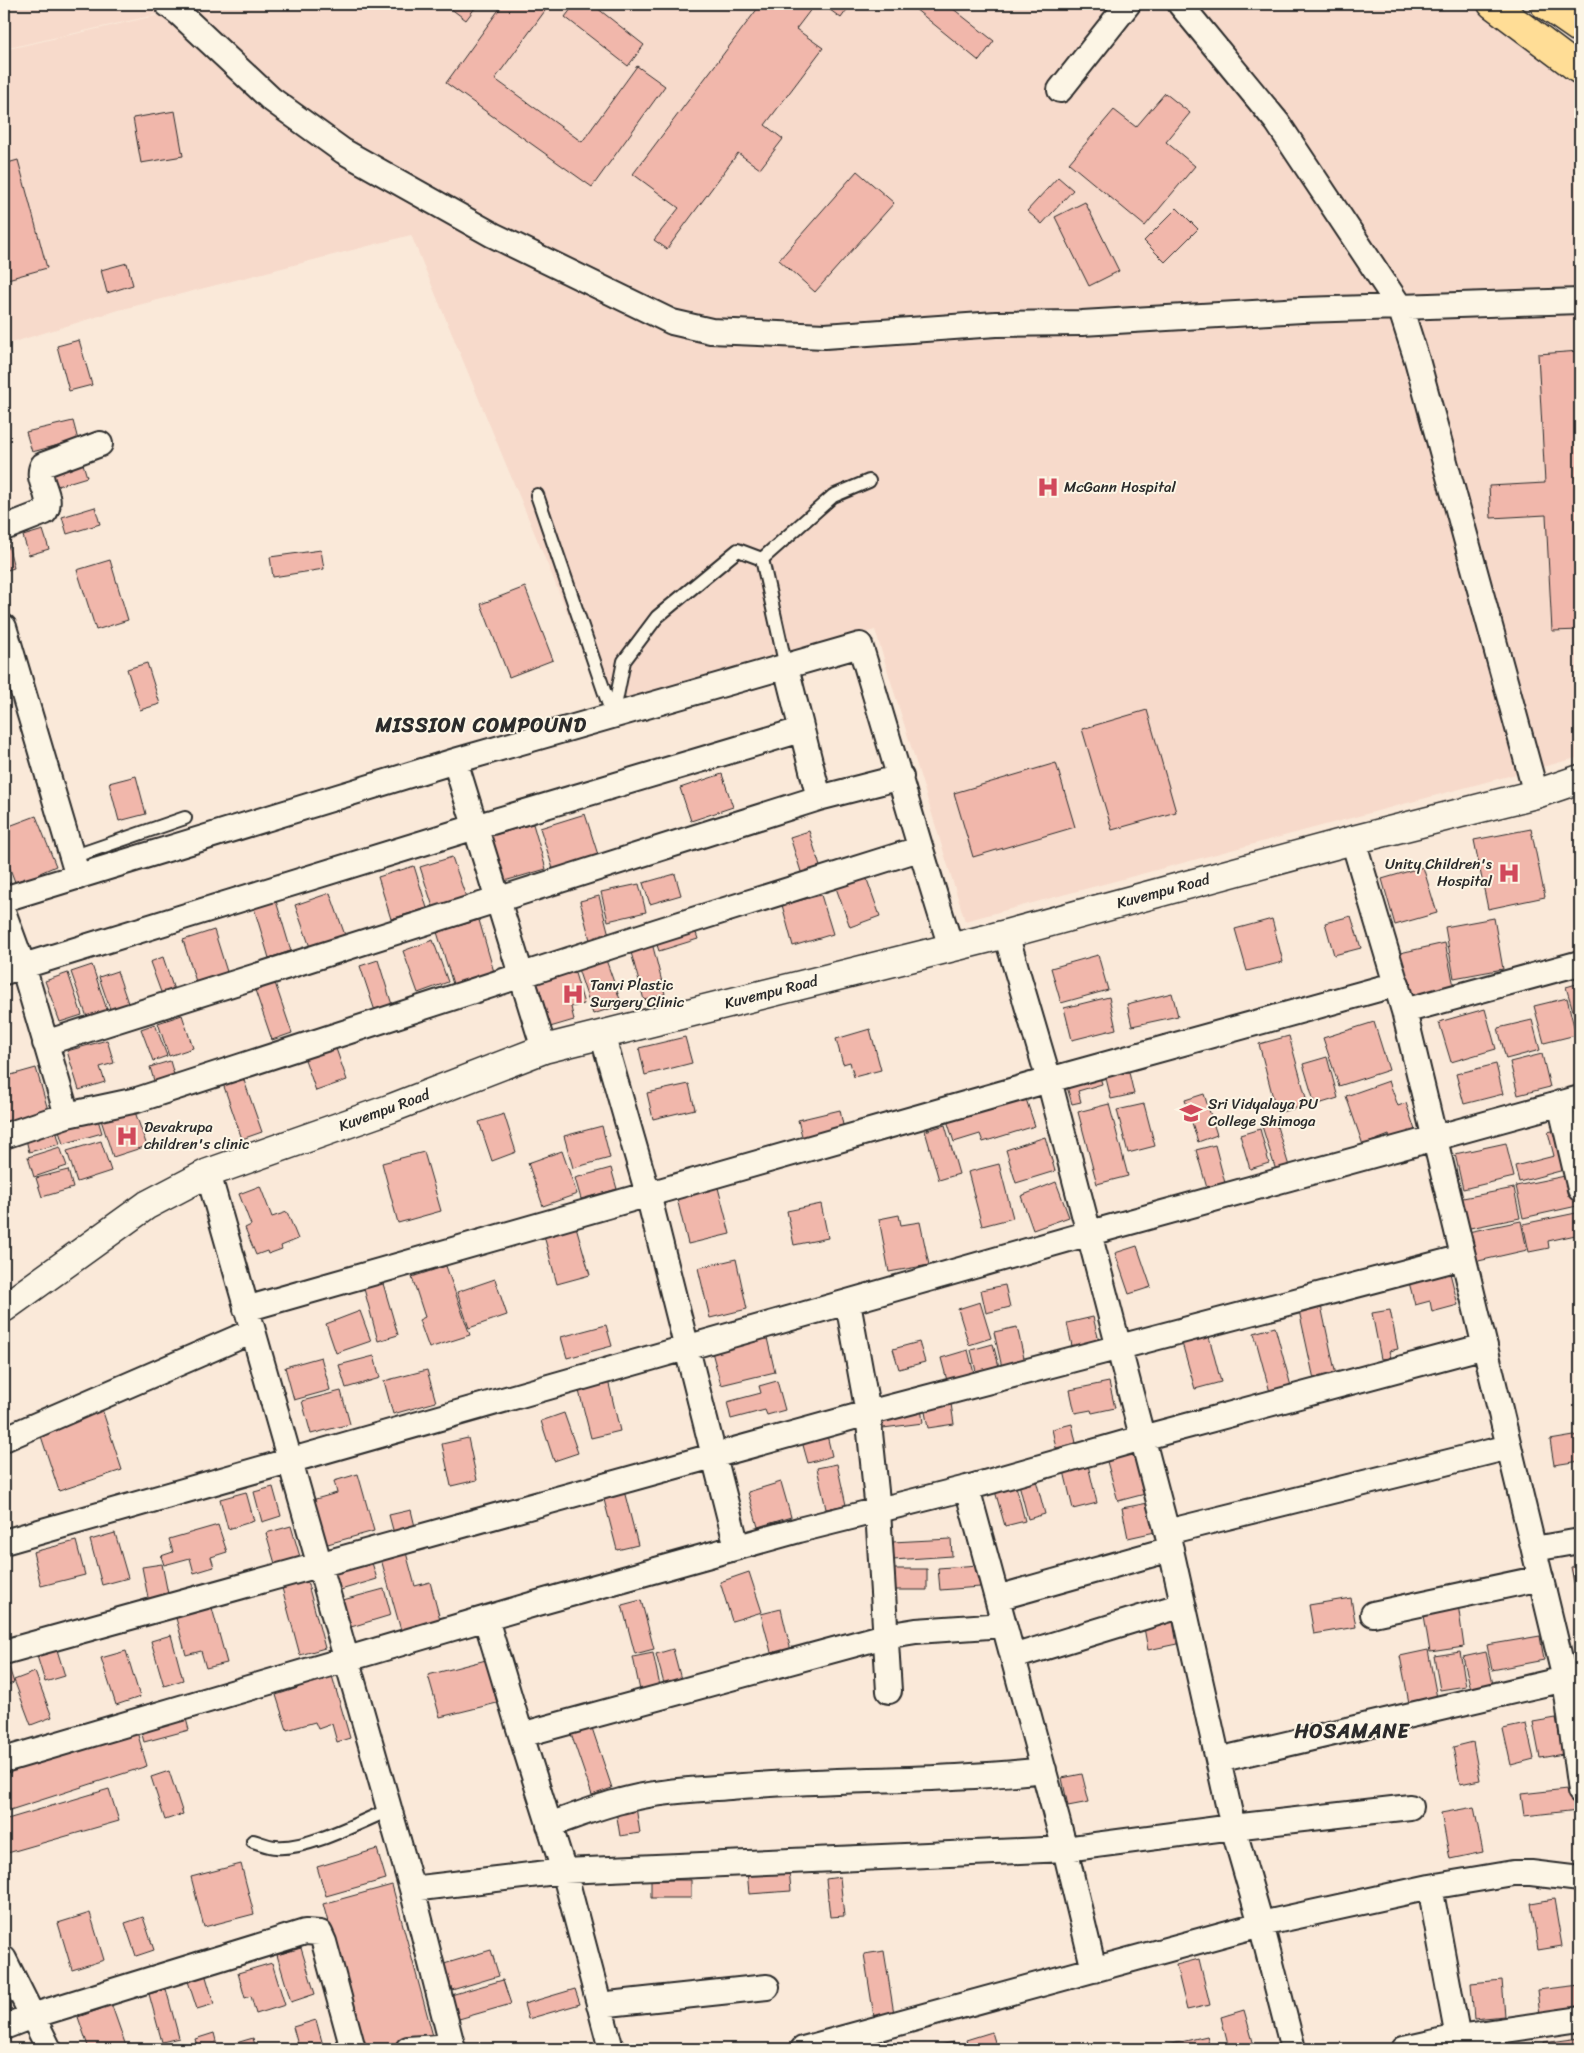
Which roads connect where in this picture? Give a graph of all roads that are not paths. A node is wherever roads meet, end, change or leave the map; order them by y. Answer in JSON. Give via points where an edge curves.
{"nodes":[{"id":1,"x":167,"y":4,"type":"edge"},
{"id":2,"x":1128,"y":4,"type":"edge"},
{"id":3,"x":1180,"y":4,"type":"edge"},
{"id":4,"x":1492,"y":4,"type":"edge"},
{"id":5,"x":1544,"y":4,"type":"edge"},
{"id":6,"x":1580,"y":29,"type":"edge"},
{"id":7,"x":1580,"y":70,"type":"edge"},
{"id":8,"x":1060,"y":90,"type":"dead end"},
{"id":9,"x":1580,"y":301,"type":"edge"},
{"id":10,"x":1400,"y":307,"type":"junction"},
{"id":11,"x":100,"y":444,"type":"dead end"},
{"id":12,"x":869,"y":481,"type":"dead end"},
{"id":13,"x":537,"y":495,"type":"dead end"},
{"id":14,"x":5,"y":521,"type":"edge"},
{"id":15,"x":762,"y":559,"type":"junction"},
{"id":16,"x":4,"y":627,"type":"edge"},
{"id":17,"x":786,"y":667,"type":"junction"},
{"id":18,"x":11,"y":672,"type":"edge"},
{"id":19,"x":613,"y":716,"type":"junction"},
{"id":20,"x":801,"y":730,"type":"junction"},
{"id":21,"x":455,"y":761,"type":"junction"},
{"id":22,"x":901,"y":777,"type":"junction"},
{"id":23,"x":1580,"y":779,"type":"edge"},
{"id":24,"x":1536,"y":794,"type":"junction"},
{"id":25,"x":819,"y":798,"type":"junction"},
{"id":26,"x":185,"y":818,"type":"dead end"},
{"id":27,"x":475,"y":827,"type":"junction"},
{"id":28,"x":1353,"y":840,"type":"junction"},
{"id":29,"x":919,"y":849,"type":"junction"},
{"id":30,"x":75,"y":867,"type":"junction"},
{"id":31,"x":4,"y":899,"type":"edge"},
{"id":32,"x":498,"y":899,"type":"junction"},
{"id":33,"x":4,"y":914,"type":"edge"},
{"id":34,"x":1006,"y":934,"type":"junction"},
{"id":35,"x":951,"y":947,"type":"junction"},
{"id":36,"x":1580,"y":963,"type":"edge"},
{"id":37,"x":13,"y":969,"type":"edge"},
{"id":38,"x":520,"y":976,"type":"junction"},
{"id":39,"x":1397,"y":984,"type":"junction"},
{"id":40,"x":1404,"y":1011,"type":"junction"},
{"id":41,"x":602,"y":1034,"type":"junction"},
{"id":42,"x":45,"y":1042,"type":"junction"},
{"id":43,"x":544,"y":1049,"type":"junction"},
{"id":44,"x":1049,"y":1080,"type":"junction"},
{"id":45,"x":1570,"y":1101,"type":"edge"},
{"id":46,"x":67,"y":1115,"type":"junction"},
{"id":47,"x":4,"y":1136,"type":"edge"},
{"id":48,"x":1435,"y":1138,"type":"junction"},
{"id":49,"x":208,"y":1173,"type":"junction"},
{"id":50,"x":1580,"y":1189,"type":"edge"},
{"id":51,"x":648,"y":1194,"type":"junction"},
{"id":52,"x":1090,"y":1233,"type":"junction"},
{"id":53,"x":1463,"y":1257,"type":"junction"},
{"id":54,"x":848,"y":1302,"type":"junction"},
{"id":55,"x":4,"y":1308,"type":"edge"},
{"id":56,"x":250,"y":1320,"type":"junction"},
{"id":57,"x":1118,"y":1346,"type":"junction"},
{"id":58,"x":1485,"y":1346,"type":"junction"},
{"id":59,"x":687,"y":1348,"type":"junction"},
{"id":60,"x":868,"y":1413,"type":"junction"},
{"id":61,"x":1142,"y":1438,"type":"junction"},
{"id":62,"x":4,"y":1439,"type":"edge"},
{"id":63,"x":1509,"y":1447,"type":"junction"},
{"id":64,"x":714,"y":1456,"type":"junction"},
{"id":65,"x":290,"y":1461,"type":"junction"},
{"id":66,"x":967,"y":1488,"type":"junction"},
{"id":67,"x":878,"y":1511,"type":"junction"},
{"id":68,"x":1169,"y":1541,"type":"junction"},
{"id":69,"x":1580,"y":1541,"type":"edge"},
{"id":70,"x":4,"y":1542,"type":"edge"},
{"id":71,"x":737,"y":1547,"type":"junction"},
{"id":72,"x":1534,"y":1549,"type":"junction"},
{"id":73,"x":320,"y":1565,"type":"junction"},
{"id":74,"x":1541,"y":1578,"type":"junction"},
{"id":75,"x":997,"y":1598,"type":"junction"},
{"id":76,"x":1183,"y":1606,"type":"junction"},
{"id":77,"x":1373,"y":1614,"type":"dead end"},
{"id":78,"x":486,"y":1619,"type":"junction"},
{"id":79,"x":1004,"y":1625,"type":"junction"},
{"id":80,"x":885,"y":1636,"type":"junction"},
{"id":81,"x":4,"y":1652,"type":"edge"},
{"id":82,"x":1013,"y":1657,"type":"junction"},
{"id":83,"x":346,"y":1658,"type":"junction"},
{"id":84,"x":1565,"y":1679,"type":"junction"},
{"id":85,"x":889,"y":1691,"type":"dead end"},
{"id":86,"x":521,"y":1735,"type":"junction"},
{"id":87,"x":4,"y":1760,"type":"edge"},
{"id":88,"x":1218,"y":1760,"type":"junction"},
{"id":89,"x":1044,"y":1770,"type":"junction"},
{"id":90,"x":1580,"y":1791,"type":"edge"},
{"id":91,"x":1410,"y":1807,"type":"dead end"},
{"id":92,"x":389,"y":1810,"type":"junction"},
{"id":93,"x":549,"y":1825,"type":"junction"},
{"id":94,"x":1232,"y":1827,"type":"junction"},
{"id":95,"x":254,"y":1841,"type":"dead end"},
{"id":96,"x":1065,"y":1849,"type":"junction"},
{"id":97,"x":564,"y":1871,"type":"junction"},
{"id":98,"x":1580,"y":1879,"type":"edge"},
{"id":99,"x":1430,"y":1887,"type":"junction"},
{"id":100,"x":412,"y":1890,"type":"junction"},
{"id":101,"x":1261,"y":1924,"type":"junction"},
{"id":102,"x":4,"y":1959,"type":"edge"},
{"id":103,"x":1094,"y":1970,"type":"junction"},
{"id":104,"x":767,"y":1987,"type":"dead end"},
{"id":105,"x":599,"y":2005,"type":"junction"},
{"id":106,"x":32,"y":2016,"type":"junction"},
{"id":107,"x":1580,"y":2019,"type":"edge"},
{"id":108,"x":4,"y":2027,"type":"edge"},
{"id":109,"x":1459,"y":2043,"type":"edge"},
{"id":110,"x":453,"y":2048,"type":"edge"},
{"id":111,"x":49,"y":2049,"type":"edge"},
{"id":112,"x":353,"y":2049,"type":"edge"},
{"id":113,"x":408,"y":2049,"type":"edge"},
{"id":114,"x":611,"y":2049,"type":"edge"},
{"id":115,"x":803,"y":2049,"type":"edge"},
{"id":116,"x":1293,"y":2049,"type":"edge"},
{"id":117,"x":1404,"y":2049,"type":"edge"}],
"edges":[{"from":1,"to":10,"type":"street","via":[[271,99],[343,151],[492,235],[672,322],[712,331],[825,336],[996,324],[1082,323]]},
{"from":2,"to":8,"type":"street"},
{"from":3,"to":10,"type":"street","via":[[1277,122]]},
{"from":4,"to":7,"type":"highway"},
{"from":5,"to":6,"type":"highway"},
{"from":9,"to":10,"type":"street"},
{"from":10,"to":24,"type":"street"},
{"from":11,"to":14,"type":"street","via":[[43,465],[40,472],[48,499],[45,512]]},
{"from":12,"to":15,"type":"lane","via":[[833,496]]},
{"from":13,"to":19,"type":"lane"},
{"from":15,"to":17,"type":"lane"},
{"from":15,"to":19,"type":"lane","via":[[738,550],[657,617],[624,661]]},
{"from":16,"to":18,"type":"street"},
{"from":17,"to":19,"type":"street"},
{"from":17,"to":20,"type":"street"},
{"from":17,"to":22,"type":"street","via":[[860,646]]},
{"from":18,"to":30,"type":"street"},
{"from":19,"to":21,"type":"street"},
{"from":20,"to":25,"type":"street"},
{"from":20,"to":27,"type":"street"},
{"from":21,"to":27,"type":"street"},
{"from":21,"to":30,"type":"street"},
{"from":22,"to":25,"type":"street"},
{"from":22,"to":29,"type":"street"},
{"from":23,"to":24,"type":"main road","name":"Kuvempu Road"},
{"from":24,"to":28,"type":"main road","name":"Kuvempu Road"},
{"from":25,"to":32,"type":"street"},
{"from":26,"to":30,"type":"lane"},
{"from":27,"to":32,"type":"street"},
{"from":27,"to":37,"type":"street"},
{"from":28,"to":34,"type":"main road","name":"Kuvempu Road"},
{"from":28,"to":39,"type":"street"},
{"from":29,"to":35,"type":"street"},
{"from":29,"to":38,"type":"street"},
{"from":30,"to":31,"type":"street"},
{"from":32,"to":38,"type":"street"},
{"from":32,"to":42,"type":"street"},
{"from":33,"to":37,"type":"street"},
{"from":34,"to":35,"type":"main road","name":"Kuvempu Road"},
{"from":34,"to":44,"type":"street"},
{"from":35,"to":41,"type":"main road","name":"Kuvempu Road"},
{"from":36,"to":40,"type":"street"},
{"from":37,"to":42,"type":"street"},
{"from":38,"to":43,"type":"street"},
{"from":38,"to":46,"type":"street","via":[[137,1100]]},
{"from":39,"to":40,"type":"street"},
{"from":39,"to":44,"type":"street"},
{"from":40,"to":48,"type":"street"},
{"from":41,"to":43,"type":"main road","name":"Kuvempu Road"},
{"from":41,"to":51,"type":"street"},
{"from":42,"to":46,"type":"street"},
{"from":43,"to":49,"type":"main road","name":"Kuvempu Road","via":[[392,1108]]},
{"from":44,"to":51,"type":"street"},
{"from":44,"to":52,"type":"street"},
{"from":45,"to":48,"type":"street"},
{"from":45,"to":50,"type":"street"},
{"from":46,"to":47,"type":"street"},
{"from":48,"to":52,"type":"street"},
{"from":48,"to":53,"type":"street"},
{"from":49,"to":55,"type":"main road","name":"Kuvempu Road","via":[[147,1205]]},
{"from":49,"to":56,"type":"street"},
{"from":51,"to":56,"type":"street"},
{"from":51,"to":59,"type":"street"},
{"from":52,"to":54,"type":"street"},
{"from":52,"to":57,"type":"street"},
{"from":53,"to":57,"type":"street"},
{"from":53,"to":58,"type":"street"},
{"from":54,"to":59,"type":"street"},
{"from":54,"to":60,"type":"street"},
{"from":56,"to":62,"type":"street"},
{"from":56,"to":65,"type":"street"},
{"from":57,"to":60,"type":"street"},
{"from":57,"to":61,"type":"street"},
{"from":58,"to":61,"type":"street"},
{"from":58,"to":63,"type":"street"},
{"from":59,"to":64,"type":"street"},
{"from":59,"to":65,"type":"street"},
{"from":60,"to":64,"type":"street"},
{"from":60,"to":67,"type":"street"},
{"from":61,"to":66,"type":"street"},
{"from":61,"to":68,"type":"street"},
{"from":63,"to":68,"type":"street"},
{"from":63,"to":72,"type":"street"},
{"from":64,"to":71,"type":"street"},
{"from":64,"to":73,"type":"street"},
{"from":65,"to":70,"type":"street"},
{"from":65,"to":73,"type":"street"},
{"from":66,"to":67,"type":"street"},
{"from":66,"to":75,"type":"street"},
{"from":67,"to":71,"type":"street"},
{"from":67,"to":80,"type":"street"},
{"from":68,"to":75,"type":"street"},
{"from":68,"to":76,"type":"street"},
{"from":69,"to":72,"type":"street"},
{"from":71,"to":78,"type":"street"},
{"from":72,"to":74,"type":"street"},
{"from":73,"to":81,"type":"street"},
{"from":73,"to":83,"type":"street"},
{"from":74,"to":77,"type":"street"},
{"from":74,"to":84,"type":"street"},
{"from":75,"to":79,"type":"street"},
{"from":76,"to":82,"type":"street"},
{"from":76,"to":88,"type":"street"},
{"from":78,"to":83,"type":"street"},
{"from":78,"to":86,"type":"street"},
{"from":79,"to":80,"type":"street"},
{"from":79,"to":82,"type":"street"},
{"from":80,"to":85,"type":"street"},
{"from":80,"to":86,"type":"street"},
{"from":82,"to":89,"type":"street"},
{"from":83,"to":87,"type":"street"},
{"from":83,"to":92,"type":"street"},
{"from":84,"to":88,"type":"street"},
{"from":84,"to":90,"type":"street"},
{"from":86,"to":93,"type":"street"},
{"from":88,"to":94,"type":"street"},
{"from":89,"to":93,"type":"street","via":[[928,1779],[795,1781],[677,1791],[622,1800]]},
{"from":89,"to":96,"type":"street"},
{"from":91,"to":94,"type":"street"},
{"from":92,"to":95,"type":"lane","via":[[294,1846],[275,1848]]},
{"from":92,"to":100,"type":"street"},
{"from":93,"to":97,"type":"street"},
{"from":94,"to":96,"type":"street"},
{"from":94,"to":101,"type":"street"},
{"from":96,"to":97,"type":"street"},
{"from":96,"to":103,"type":"street"},
{"from":97,"to":100,"type":"street"},
{"from":97,"to":105,"type":"street"},
{"from":98,"to":99,"type":"street","via":[[1513,1873]]},
{"from":99,"to":101,"type":"street"},
{"from":99,"to":109,"type":"street"},
{"from":100,"to":110,"type":"street"},
{"from":101,"to":103,"type":"street"},
{"from":101,"to":116,"type":"street"},
{"from":102,"to":106,"type":"street"},
{"from":103,"to":115,"type":"street"},
{"from":104,"to":105,"type":"street"},
{"from":105,"to":114,"type":"street"},
{"from":106,"to":108,"type":"street"},
{"from":106,"to":111,"type":"street"},
{"from":106,"to":112,"type":"street","via":[[305,1932],[320,1933]]},
{"from":107,"to":109,"type":"street"},
{"from":109,"to":117,"type":"street"},
{"from":110,"to":113,"type":"street"}]}
